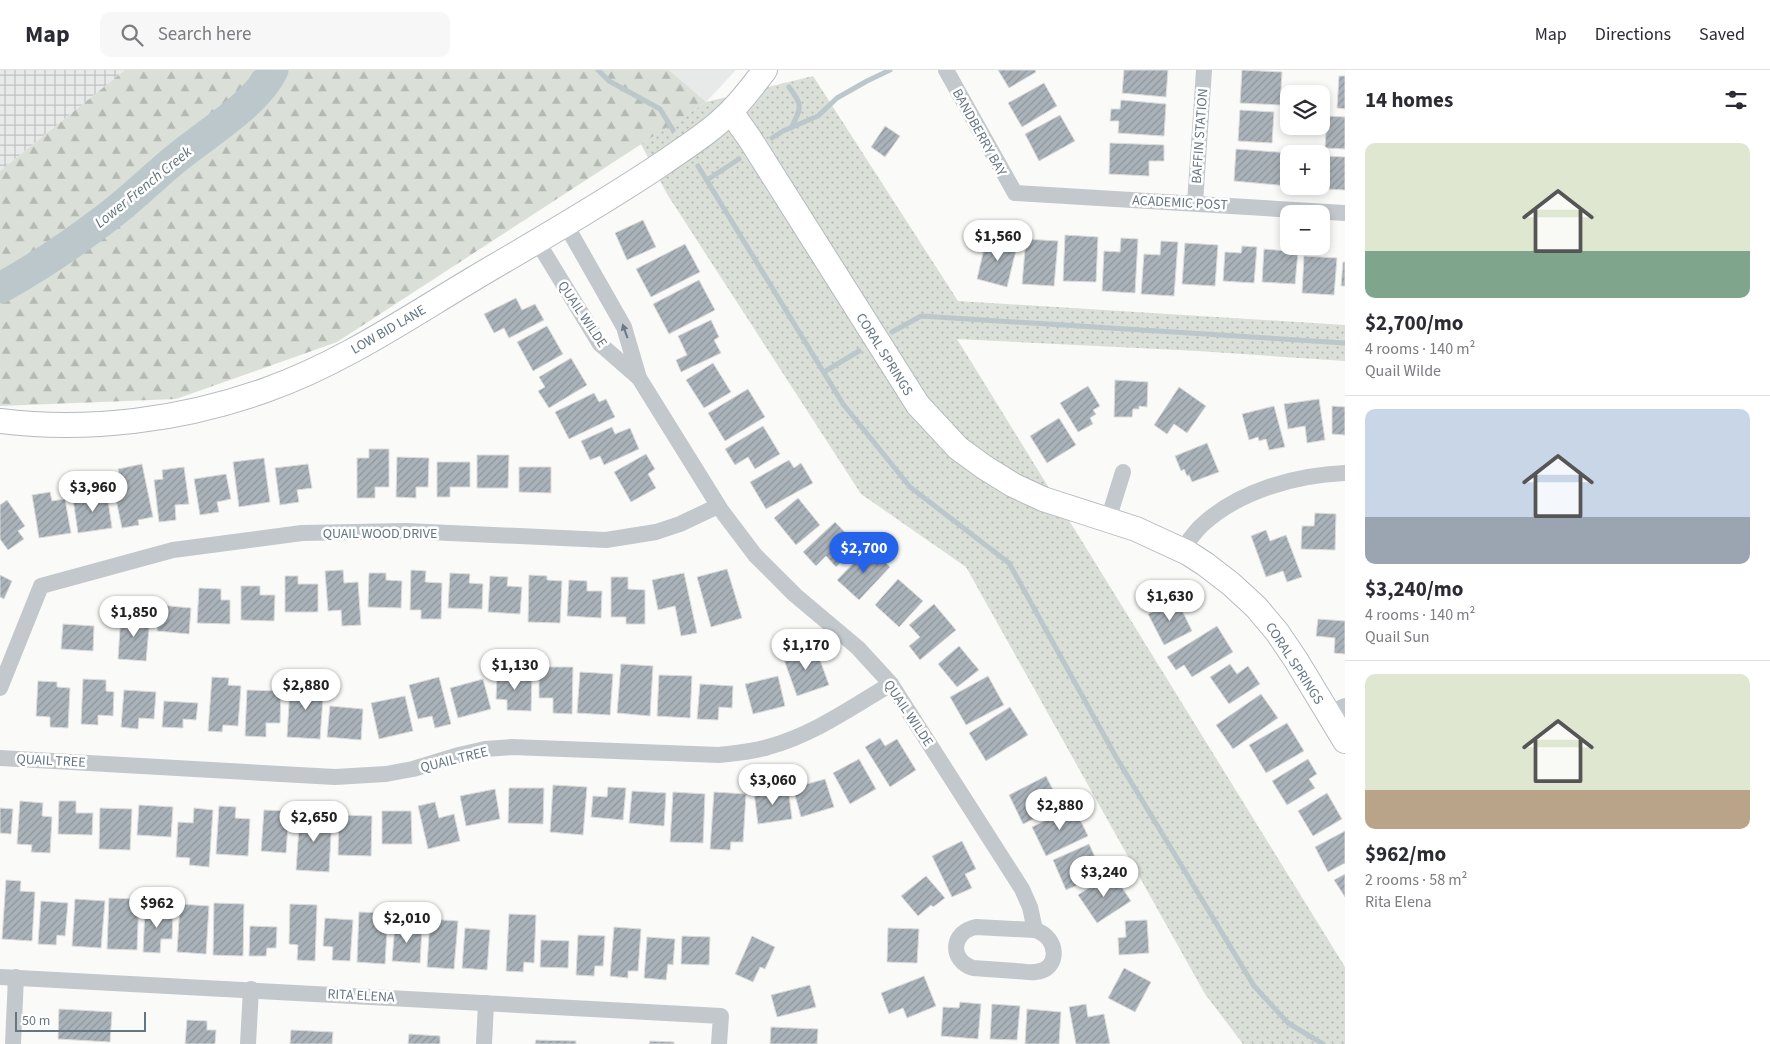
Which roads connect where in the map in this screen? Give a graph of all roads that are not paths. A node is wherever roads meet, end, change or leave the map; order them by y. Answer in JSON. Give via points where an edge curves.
{"nodes":[{"id":1,"x":765,"y":70,"type":"edge"},
{"id":2,"x":946,"y":70,"type":"edge"},
{"id":3,"x":1204,"y":70,"type":"edge"},
{"id":4,"x":731,"y":112,"type":"junction"},
{"id":5,"x":1014,"y":193,"type":"joint"},
{"id":6,"x":1195,"y":203,"type":"junction"},
{"id":7,"x":1345,"y":213,"type":"edge"},
{"id":8,"x":566,"y":225,"type":"junction"},
{"id":9,"x":537,"y":241,"type":"junction"},
{"id":10,"x":639,"y":378,"type":"junction"},
{"id":11,"x":0,"y":421,"type":"edge"},
{"id":12,"x":1123,"y":472,"type":"dead end"},
{"id":13,"x":1345,"y":473,"type":"edge"},
{"id":14,"x":718,"y":506,"type":"junction"},
{"id":15,"x":1108,"y":520,"type":"junction"},
{"id":16,"x":1181,"y":550,"type":"junction"},
{"id":17,"x":891,"y":684,"type":"junction"},
{"id":18,"x":0,"y":688,"type":"edge"},
{"id":19,"x":1337,"y":710,"type":"edge"},
{"id":20,"x":1345,"y":741,"type":"edge"},
{"id":21,"x":0,"y":758,"type":"edge"},
{"id":22,"x":1035,"y":930,"type":"junction"},
{"id":23,"x":8,"y":977,"type":"edge"},
{"id":24,"x":251,"y":989,"type":"junction"},
{"id":25,"x":486,"y":1003,"type":"junction"},
{"id":26,"x":13,"y":1044,"type":"edge"},
{"id":27,"x":248,"y":1044,"type":"edge"},
{"id":28,"x":484,"y":1044,"type":"edge"},
{"id":29,"x":720,"y":1044,"type":"edge"}],
"edges":[{"from":1,"to":4,"type":"street","name":"LOW BID LANE"},
{"from":2,"to":5,"type":"street","name":"BANDBERRY BAY"},
{"from":3,"to":6,"type":"street","name":"BAFFIN STATION"},
{"from":4,"to":8,"type":"street","name":"LOW BID LANE","via":[[651,171]]},
{"from":4,"to":15,"type":"street","name":"CORAL SPRINGS","via":[[913,398],[929,417],[958,448],[1013,485],[1043,499]]},
{"from":5,"to":6,"type":"street","name":"ACADEMIC POST"},
{"from":6,"to":7,"type":"street","name":"ACADEMIC POST"},
{"from":8,"to":9,"type":"street","name":"LOW BID LANE"},
{"from":10,"to":8,"type":"street","name":"QUAIL WILDE","one_way":true,"via":[[624,327]]},
{"from":9,"to":10,"type":"street","name":"QUAIL WILDE","via":[[600,344]]},
{"from":9,"to":11,"type":"street","name":"LOW BID LANE","via":[[331,362],[267,390],[208,408],[147,419],[85,425]]},
{"from":10,"to":14,"type":"street","name":"QUAIL WILDE"},
{"from":12,"to":15,"type":"street"},
{"from":13,"to":16,"type":"street","via":[[1290,481],[1240,500],[1200,526]]},
{"from":14,"to":17,"type":"street","name":"QUAIL WILDE","via":[[768,568],[858,648]]},
{"from":14,"to":18,"type":"street","name":"QUAIL WOOD DRIVE","via":[[656,532],[606,540],[406,531],[302,533],[173,550],[42,586]]},
{"from":15,"to":16,"type":"street","name":"CORAL SPRINGS"},
{"from":16,"to":19,"type":"street","name":"CORAL SPRINGS","via":[[1225,579],[1256,607]]},
{"from":17,"to":21,"type":"street","name":"QUAIL TREE","via":[[815,730],[792,740],[719,755],[512,747],[485,749],[386,774],[335,777]]},
{"from":17,"to":22,"type":"street","name":"QUAIL WILDE","via":[[1022,889]]},
{"from":19,"to":20,"type":"street","name":"CORAL SPRINGS"},
{"from":22,"to":22,"type":"street","via":[[969,928],[956,943],[958,956],[973,968],[1041,970],[1052,961],[1054,948],[1047,936]]},
{"from":23,"to":24,"type":"street","name":"RITA ELENA"},
{"from":23,"to":26,"type":"street"},
{"from":24,"to":25,"type":"street","name":"RITA ELENA"},
{"from":24,"to":27,"type":"street"},
{"from":25,"to":28,"type":"street"},
{"from":25,"to":29,"type":"street","name":"RITA ELENA","via":[[721,1016]]}]}
